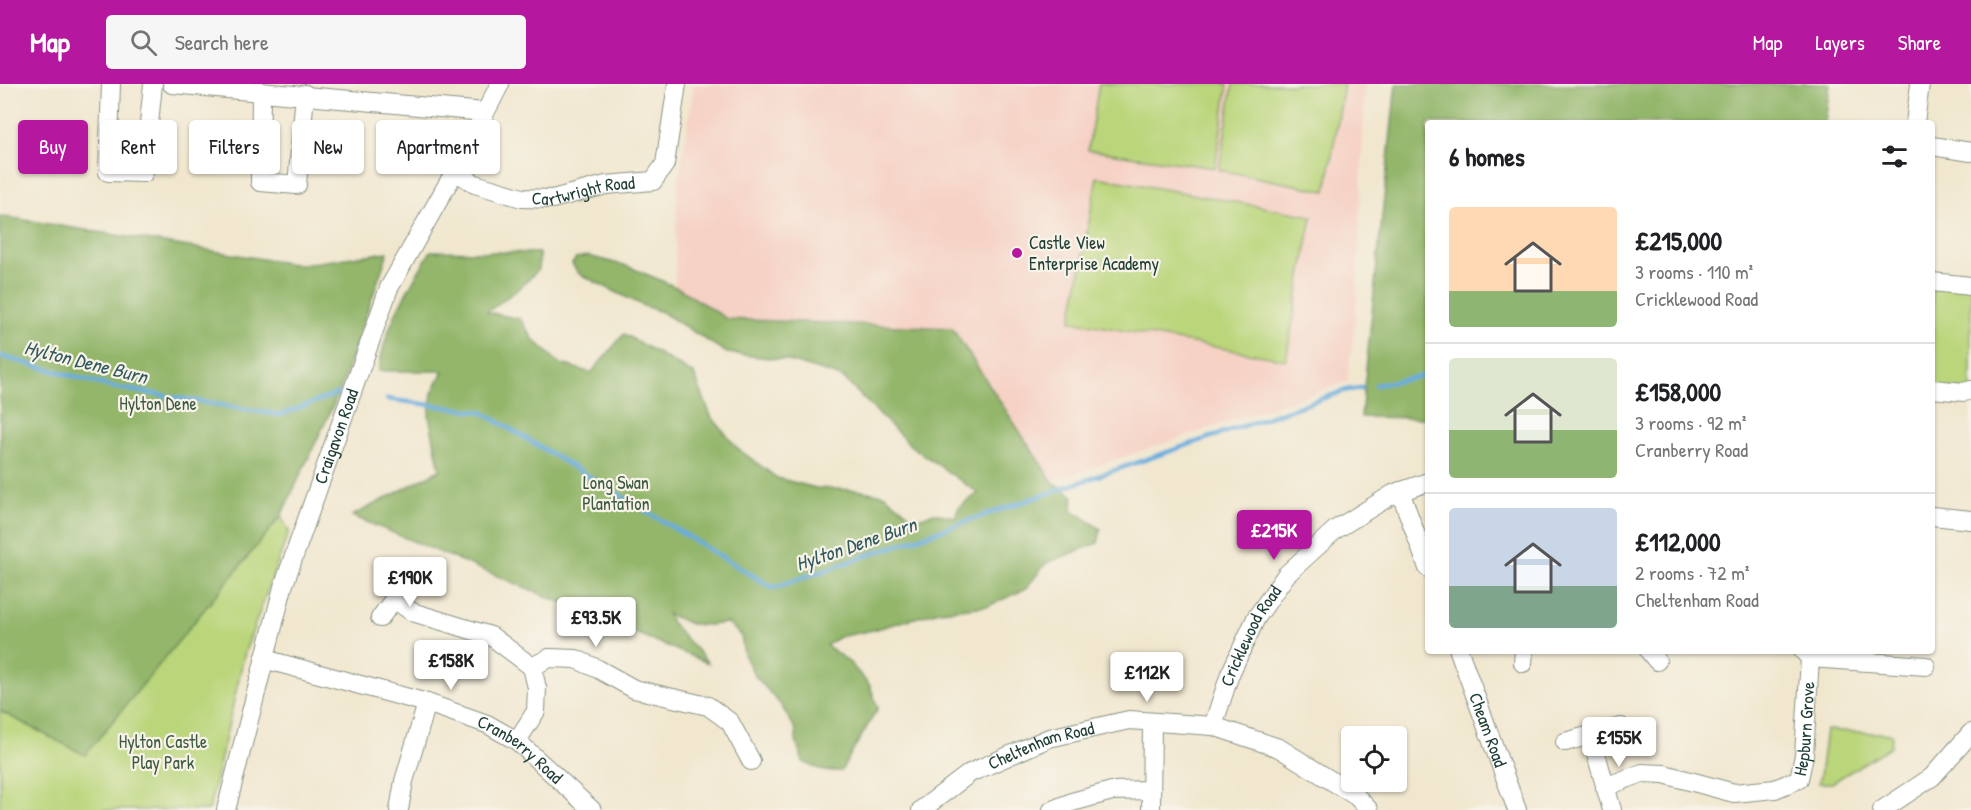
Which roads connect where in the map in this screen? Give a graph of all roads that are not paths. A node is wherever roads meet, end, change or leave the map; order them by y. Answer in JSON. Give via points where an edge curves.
{"nodes":[{"id":1,"x":111,"y":84,"type":"edge"},
{"id":2,"x":153,"y":84,"type":"edge"},
{"id":3,"x":172,"y":84,"type":"edge"},
{"id":4,"x":500,"y":84,"type":"edge"},
{"id":5,"x":677,"y":84,"type":"edge"},
{"id":6,"x":1920,"y":84,"type":"edge"},
{"id":7,"x":261,"y":91,"type":"junction"},
{"id":8,"x":305,"y":94,"type":"junction"},
{"id":9,"x":485,"y":112,"type":"junction"},
{"id":10,"x":481,"y":120,"type":"edge"},
{"id":11,"x":1915,"y":120,"type":"edge"},
{"id":12,"x":1935,"y":146,"type":"edge"},
{"id":13,"x":1971,"y":152,"type":"edge"},
{"id":14,"x":453,"y":174,"type":"edge"},
{"id":15,"x":460,"y":174,"type":"edge"},
{"id":16,"x":1935,"y":282,"type":"edge"},
{"id":17,"x":1971,"y":286,"type":"edge"},
{"id":18,"x":1935,"y":389,"type":"edge"},
{"id":19,"x":1971,"y":390,"type":"edge"},
{"id":20,"x":1425,"y":483,"type":"edge"},
{"id":21,"x":1400,"y":491,"type":"junction"},
{"id":22,"x":1935,"y":516,"type":"edge"},
{"id":23,"x":1971,"y":520,"type":"edge"},
{"id":24,"x":1425,"y":560,"type":"edge"},
{"id":25,"x":397,"y":579,"type":"dead end"},
{"id":26,"x":394,"y":599,"type":"junction"},
{"id":27,"x":380,"y":618,"type":"dead end"},
{"id":28,"x":1459,"y":654,"type":"edge"},
{"id":29,"x":1806,"y":655,"type":"edge"},
{"id":30,"x":264,"y":659,"type":"junction"},
{"id":31,"x":1926,"y":666,"type":"dead end"},
{"id":32,"x":532,"y":668,"type":"junction"},
{"id":33,"x":427,"y":703,"type":"junction"},
{"id":34,"x":1152,"y":722,"type":"junction"},
{"id":35,"x":1213,"y":726,"type":"junction"},
{"id":36,"x":1621,"y":727,"type":"dead end"},
{"id":37,"x":1971,"y":734,"type":"edge"},
{"id":38,"x":1591,"y":736,"type":"junction"},
{"id":39,"x":517,"y":741,"type":"junction"},
{"id":40,"x":1564,"y":742,"type":"dead end"},
{"id":41,"x":751,"y":761,"type":"dead end"},
{"id":42,"x":1605,"y":787,"type":"junction"},
{"id":43,"x":1151,"y":790,"type":"junction"},
{"id":44,"x":1903,"y":805,"type":"edge"},
{"id":45,"x":226,"y":810,"type":"edge"},
{"id":46,"x":399,"y":810,"type":"edge"},
{"id":47,"x":592,"y":810,"type":"edge"},
{"id":48,"x":921,"y":810,"type":"edge"},
{"id":49,"x":1052,"y":810,"type":"edge"},
{"id":50,"x":1151,"y":810,"type":"edge"},
{"id":51,"x":1369,"y":810,"type":"edge"},
{"id":52,"x":1517,"y":810,"type":"edge"},
{"id":53,"x":1612,"y":810,"type":"edge"},
{"id":54,"x":1882,"y":810,"type":"edge"}],
"edges":[{"from":1,"to":2,"type":"street","via":[[108,172],[144,173]]},
{"from":3,"to":7,"type":"street"},
{"from":4,"to":9,"type":"street","name":"Craigavon Road"},
{"from":5,"to":15,"type":"street","name":"Cartwright Road","via":[[665,164],[653,181],[606,185],[552,199],[522,198],[475,184]]},
{"from":6,"to":11,"type":"street"},
{"from":7,"to":8,"type":"street"},
{"from":7,"to":8,"type":"street","via":[[260,182],[297,185]]},
{"from":8,"to":9,"type":"street"},
{"from":9,"to":10,"type":"street","name":"Craigavon Road"},
{"from":12,"to":13,"type":"street"},
{"from":14,"to":30,"type":"street","name":"Craigavon Road","via":[[389,288],[283,586]]},
{"from":16,"to":17,"type":"street"},
{"from":18,"to":19,"type":"street"},
{"from":20,"to":21,"type":"street","name":"Cricklewood Road"},
{"from":21,"to":24,"type":"street"},
{"from":21,"to":35,"type":"street","name":"Cricklewood Road","via":[[1335,530],[1286,575],[1252,628],[1230,674]]},
{"from":22,"to":23,"type":"street"},
{"from":25,"to":26,"type":"street"},
{"from":26,"to":27,"type":"street"},
{"from":26,"to":32,"type":"street","via":[[412,612],[491,636]]},
{"from":28,"to":52,"type":"street","name":"Cheam Road"},
{"from":29,"to":31,"type":"street","name":"Hepburn Grove"},
{"from":29,"to":42,"type":"street","name":"Hepburn Grove","via":[[1804,755],[1799,779],[1775,789],[1734,793],[1664,774],[1642,774]]},
{"from":30,"to":33,"type":"street","name":"Cranberry Road"},
{"from":30,"to":45,"type":"street","name":"Craigavon Road"},
{"from":32,"to":39,"type":"street","via":[[537,688],[536,711]]},
{"from":32,"to":41,"type":"street","via":[[549,658],[576,659],[634,689],[708,706],[730,722]]},
{"from":33,"to":39,"type":"street","name":"Cranberry Road","via":[[487,724]]},
{"from":33,"to":46,"type":"street"},
{"from":34,"to":35,"type":"street","name":"Cheltenham Road"},
{"from":34,"to":43,"type":"street"},
{"from":34,"to":48,"type":"street","name":"Cheltenham Road","via":[[1129,720],[1049,738],[970,773]]},
{"from":35,"to":51,"type":"street","name":"Cheltenham Road","via":[[1279,748],[1356,796]]},
{"from":36,"to":38,"type":"street"},
{"from":37,"to":44,"type":"street"},
{"from":38,"to":40,"type":"street"},
{"from":38,"to":42,"type":"street"},
{"from":39,"to":47,"type":"street","name":"Cranberry Road"},
{"from":42,"to":53,"type":"street"},
{"from":43,"to":49,"type":"street","via":[[1112,791]]},
{"from":43,"to":50,"type":"street"},
{"from":44,"to":54,"type":"street"}]}
